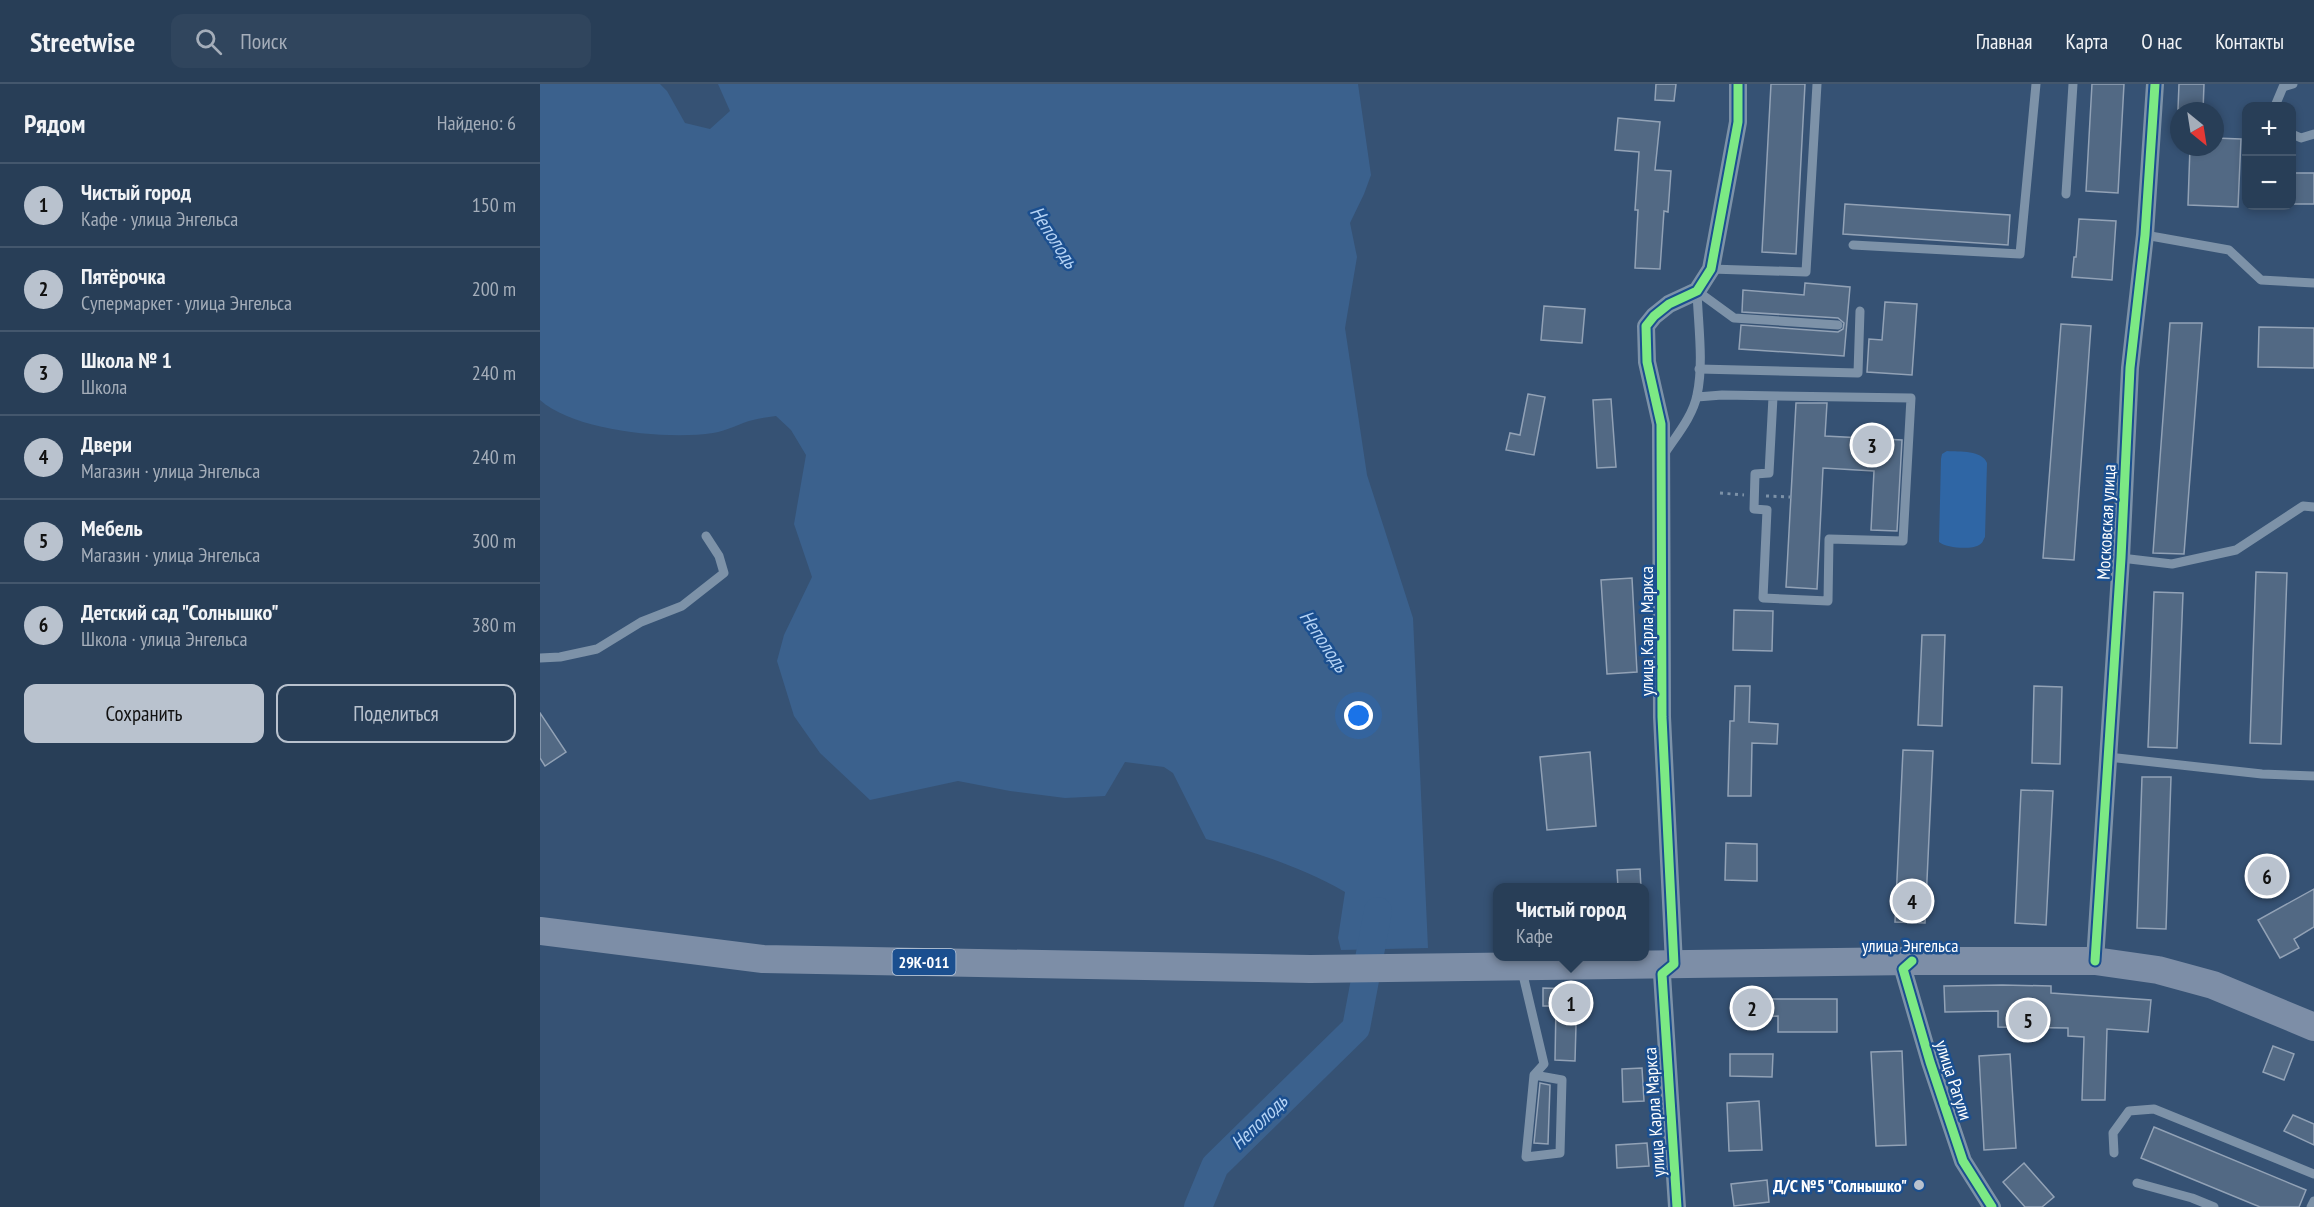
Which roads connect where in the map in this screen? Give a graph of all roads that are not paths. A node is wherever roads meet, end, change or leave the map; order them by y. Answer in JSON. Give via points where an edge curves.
{"nodes":[{"id":1,"x":1738,"y":84,"type":"edge"},
{"id":2,"x":1817,"y":84,"type":"edge"},
{"id":3,"x":2037,"y":84,"type":"edge"},
{"id":4,"x":2073,"y":84,"type":"edge"},
{"id":5,"x":2155,"y":84,"type":"edge"},
{"id":6,"x":2293,"y":84,"type":"edge"},
{"id":7,"x":2276,"y":102,"type":"edge"},
{"id":8,"x":2314,"y":134,"type":"edge"},
{"id":9,"x":2296,"y":136,"type":"edge"},
{"id":10,"x":2066,"y":194,"type":"dead end"},
{"id":11,"x":2145,"y":235,"type":"junction"},
{"id":12,"x":1853,"y":245,"type":"dead end"},
{"id":13,"x":1711,"y":269,"type":"junction"},
{"id":14,"x":2314,"y":283,"type":"edge"},
{"id":15,"x":1697,"y":291,"type":"junction"},
{"id":16,"x":1860,"y":311,"type":"dead end"},
{"id":17,"x":1838,"y":325,"type":"dead end"},
{"id":18,"x":1699,"y":369,"type":"junction"},
{"id":19,"x":1697,"y":397,"type":"junction"},
{"id":20,"x":1773,"y":398,"type":"junction"},
{"id":21,"x":1661,"y":457,"type":"junction"},
{"id":22,"x":2314,"y":507,"type":"edge"},
{"id":23,"x":706,"y":536,"type":"dead end"},
{"id":24,"x":2121,"y":558,"type":"junction"},
{"id":25,"x":540,"y":658,"type":"edge"},
{"id":26,"x":2108,"y":757,"type":"junction"},
{"id":27,"x":2314,"y":776,"type":"edge"},
{"id":28,"x":540,"y":931,"type":"edge"},
{"id":29,"x":1912,"y":960,"type":"junction"},
{"id":30,"x":2095,"y":961,"type":"junction"},
{"id":31,"x":1674,"y":964,"type":"junction"},
{"id":32,"x":1536,"y":966,"type":"junction"},
{"id":33,"x":2314,"y":1027,"type":"edge"},
{"id":34,"x":1534,"y":1075,"type":"junction"},
{"id":35,"x":2114,"y":1153,"type":"dead end"},
{"id":36,"x":2314,"y":1174,"type":"edge"},
{"id":37,"x":2137,"y":1183,"type":"dead end"},
{"id":38,"x":2314,"y":1201,"type":"edge"},
{"id":39,"x":1677,"y":1207,"type":"edge"},
{"id":40,"x":1992,"y":1207,"type":"edge"},
{"id":41,"x":2214,"y":1207,"type":"edge"},
{"id":42,"x":2311,"y":1207,"type":"edge"}],
"edges":[{"from":1,"to":13,"type":"street","via":[[1738,122]]},
{"from":2,"to":13,"type":"lane","via":[[1806,272]]},
{"from":3,"to":12,"type":"lane","via":[[2020,255]]},
{"from":4,"to":10,"type":"lane"},
{"from":5,"to":11,"type":"street","name":"Московская улица"},
{"from":6,"to":7,"type":"lane","via":[[2283,87]]},
{"from":8,"to":9,"type":"lane"},
{"from":11,"to":14,"type":"lane","via":[[2229,250],[2261,280]]},
{"from":11,"to":24,"type":"street","name":"Московская улица","via":[[2130,368]]},
{"from":13,"to":15,"type":"street"},
{"from":15,"to":17,"type":"lane","via":[[1734,318]]},
{"from":15,"to":18,"type":"lane"},
{"from":15,"to":21,"type":"street","name":"улица Карла Маркса","via":[[1669,304],[1646,326],[1647,363],[1661,424]]},
{"from":16,"to":18,"type":"lane","via":[[1858,373]]},
{"from":18,"to":19,"type":"lane"},
{"from":19,"to":20,"type":"lane"},
{"from":19,"to":21,"type":"lane","via":[[1682,428]]},
{"from":20,"to":20,"type":"lane","via":[[1911,398],[1903,541],[1829,539],[1828,601],[1763,598],[1767,510],[1754,509],[1755,474],[1769,473]]},
{"from":21,"to":31,"type":"street","name":"улица Карла Маркса","via":[[1662,717]]},
{"from":22,"to":24,"type":"lane","via":[[2303,506],[2236,549],[2172,564]]},
{"from":23,"to":25,"type":"lane","via":[[724,573],[682,606],[641,622],[597,649]]},
{"from":24,"to":26,"type":"street","name":"Московская улица"},
{"from":26,"to":27,"type":"lane"},
{"from":26,"to":30,"type":"street","name":"Московская улица"},
{"from":28,"to":32,"type":"main road","name":"улица Энгельса","number":"29К-011","via":[[763,959],[1310,969]]},
{"from":29,"to":30,"type":"main road","name":"улица Энгельса","number":"29К-011"},
{"from":29,"to":31,"type":"main road","name":"улица Энгельса","number":"29К-011"},
{"from":29,"to":40,"type":"street","name":"улица Рагули","via":[[1903,969],[1930,1062],[1963,1161]]},
{"from":30,"to":33,"type":"main road","name":"улица Энгельса","number":"29К-011","via":[[2158,970],[2213,986]]},
{"from":31,"to":32,"type":"main road","name":"улица Энгельса","number":"29К-011"},
{"from":31,"to":39,"type":"street","name":"улица Карла Маркса","via":[[1662,974]]},
{"from":32,"to":34,"type":"lane","via":[[1523,975],[1544,1065]]},
{"from":34,"to":34,"type":"lane","via":[[1526,1157],[1560,1153],[1562,1080]]},
{"from":35,"to":36,"type":"lane","via":[[2114,1133],[2129,1111],[2154,1109]]},
{"from":37,"to":41,"type":"lane"},
{"from":38,"to":42,"type":"lane"}]}
